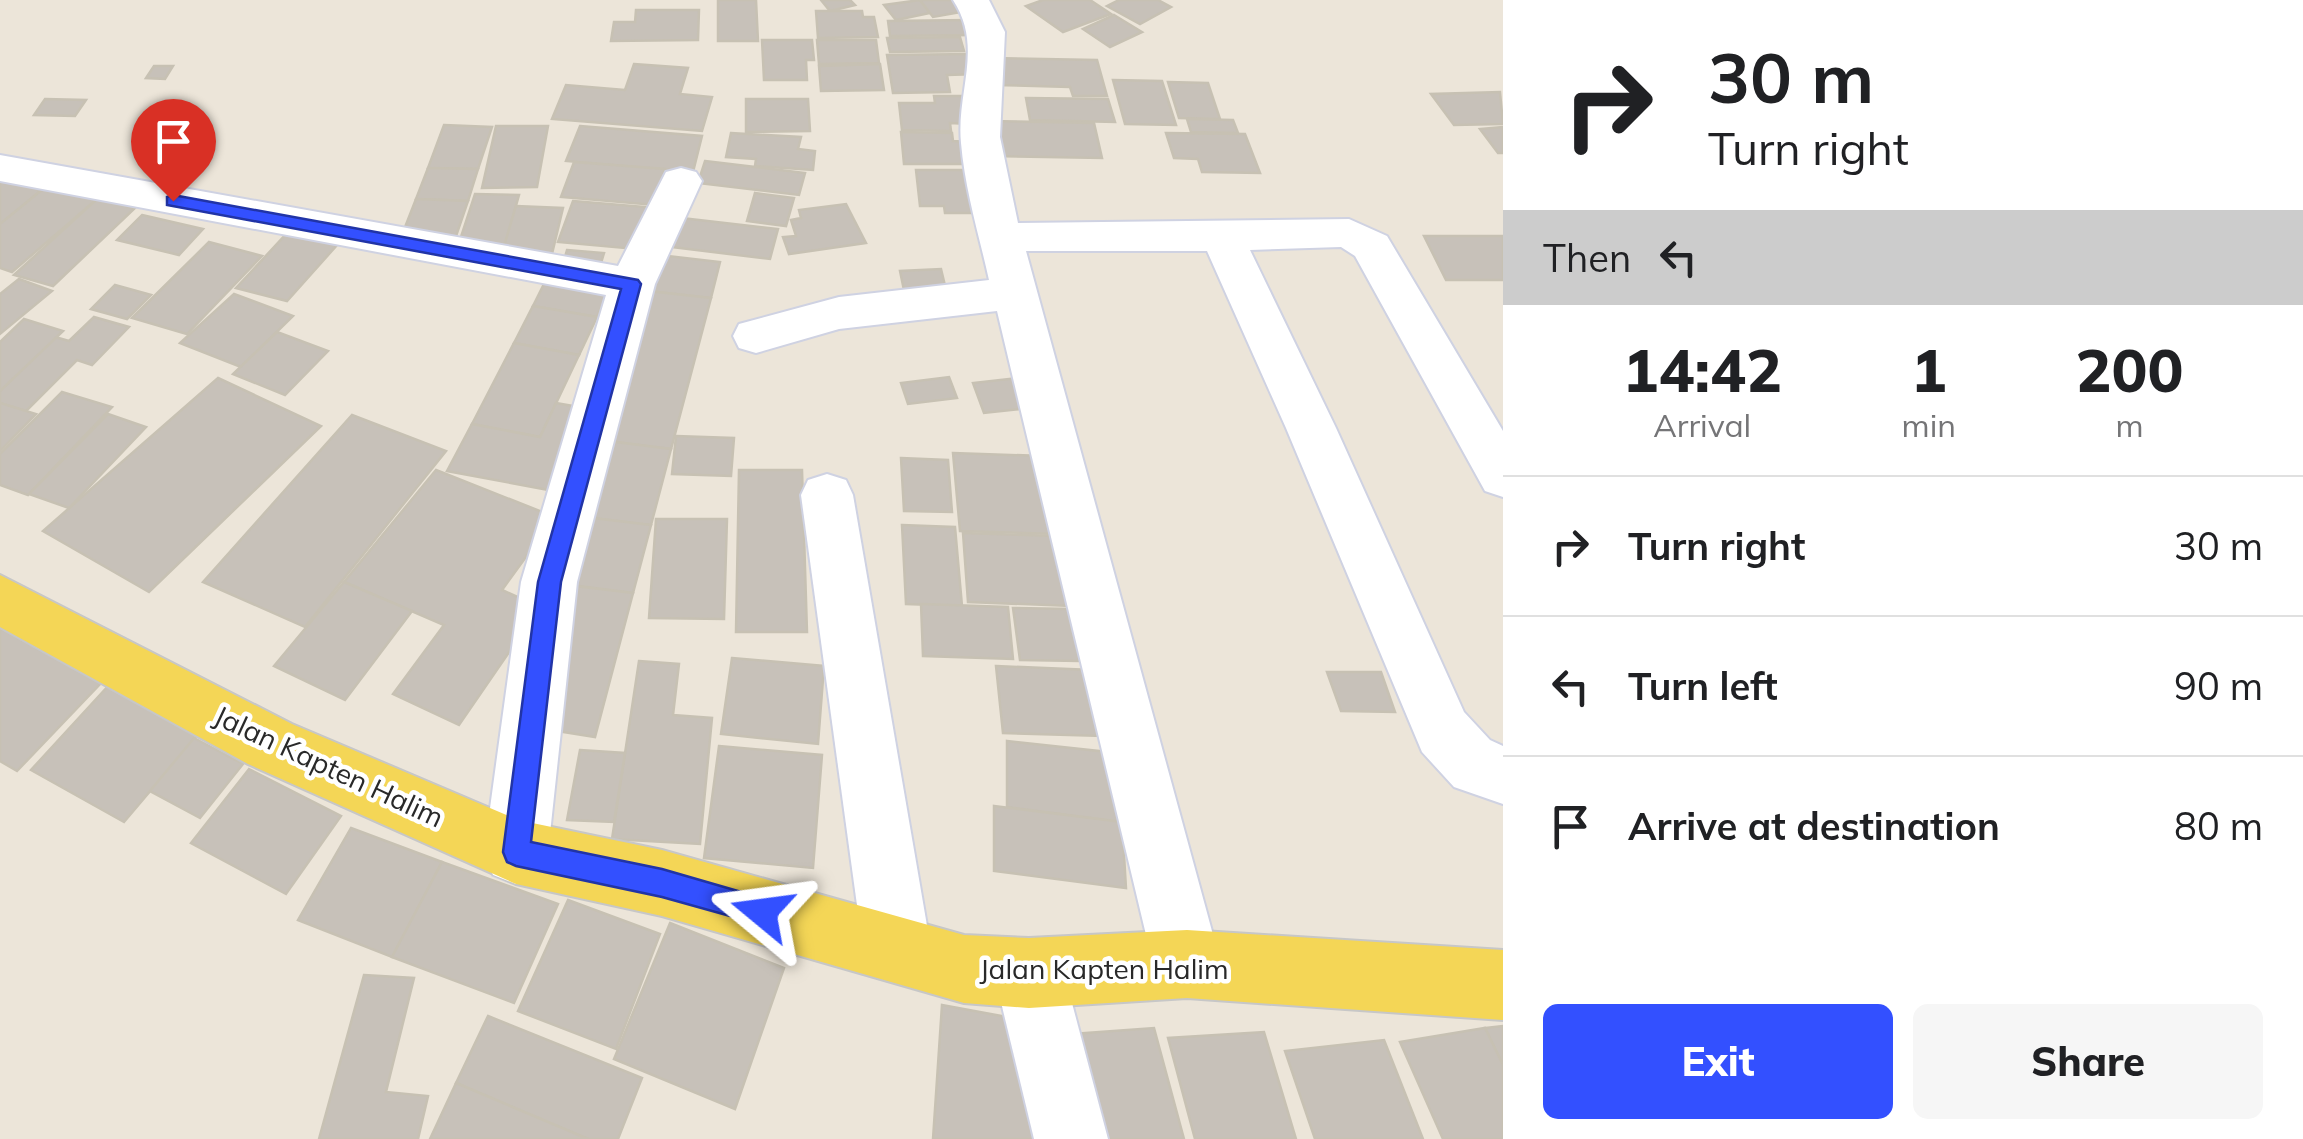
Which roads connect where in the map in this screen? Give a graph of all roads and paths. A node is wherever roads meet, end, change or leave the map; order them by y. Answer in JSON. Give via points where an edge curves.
{"nodes":[{"id":1,"x":971,"y":0,"type":"edge"},
{"id":2,"x":0,"y":168,"type":"edge"},
{"id":3,"x":681,"y":181,"type":"dead end"},
{"id":4,"x":1000,"y":237,"type":"junction"},
{"id":5,"x":1222,"y":237,"type":"junction"},
{"id":6,"x":632,"y":284,"type":"junction"},
{"id":7,"x":1015,"y":294,"type":"junction"},
{"id":8,"x":756,"y":336,"type":"dead end"},
{"id":9,"x":1503,"y":476,"type":"edge"},
{"id":10,"x":827,"y":495,"type":"dead end"},
{"id":11,"x":0,"y":598,"type":"edge"},
{"id":12,"x":1503,"y":776,"type":"edge"},
{"id":13,"x":516,"y":852,"type":"junction"},
{"id":14,"x":897,"y":949,"type":"junction"},
{"id":15,"x":1187,"y":964,"type":"junction"},
{"id":16,"x":1029,"y":973,"type":"junction"},
{"id":17,"x":1503,"y":985,"type":"edge"},
{"id":18,"x":1072,"y":1139,"type":"edge"}],
"edges":[{"from":1,"to":4,"type":"street","via":[[982,15],[990,56],[980,134]]},
{"from":2,"to":6,"type":"street"},
{"from":3,"to":6,"type":"street"},
{"from":4,"to":5,"type":"street"},
{"from":4,"to":7,"type":"street"},
{"from":5,"to":9,"type":"street","via":[[1348,233],[1372,246]]},
{"from":5,"to":12,"type":"street","via":[[1442,732],[1460,755]]},
{"from":6,"to":13,"type":"street","via":[[549,582]]},
{"from":7,"to":8,"type":"street","via":[[839,313]]},
{"from":7,"to":15,"type":"street"},
{"from":10,"to":14,"type":"street"},
{"from":11,"to":13,"type":"main road","name":"Jalan Kapten Halim","via":[[270,744]]},
{"from":13,"to":14,"type":"main road","name":"Jalan Kapten Halim","via":[[662,883]]},
{"from":14,"to":16,"type":"main road","name":"Jalan Kapten Halim","via":[[964,969]]},
{"from":15,"to":16,"type":"main road","name":"Jalan Kapten Halim"},
{"from":15,"to":17,"type":"main road","name":"Jalan Kapten Halim"},
{"from":16,"to":18,"type":"street"}]}
